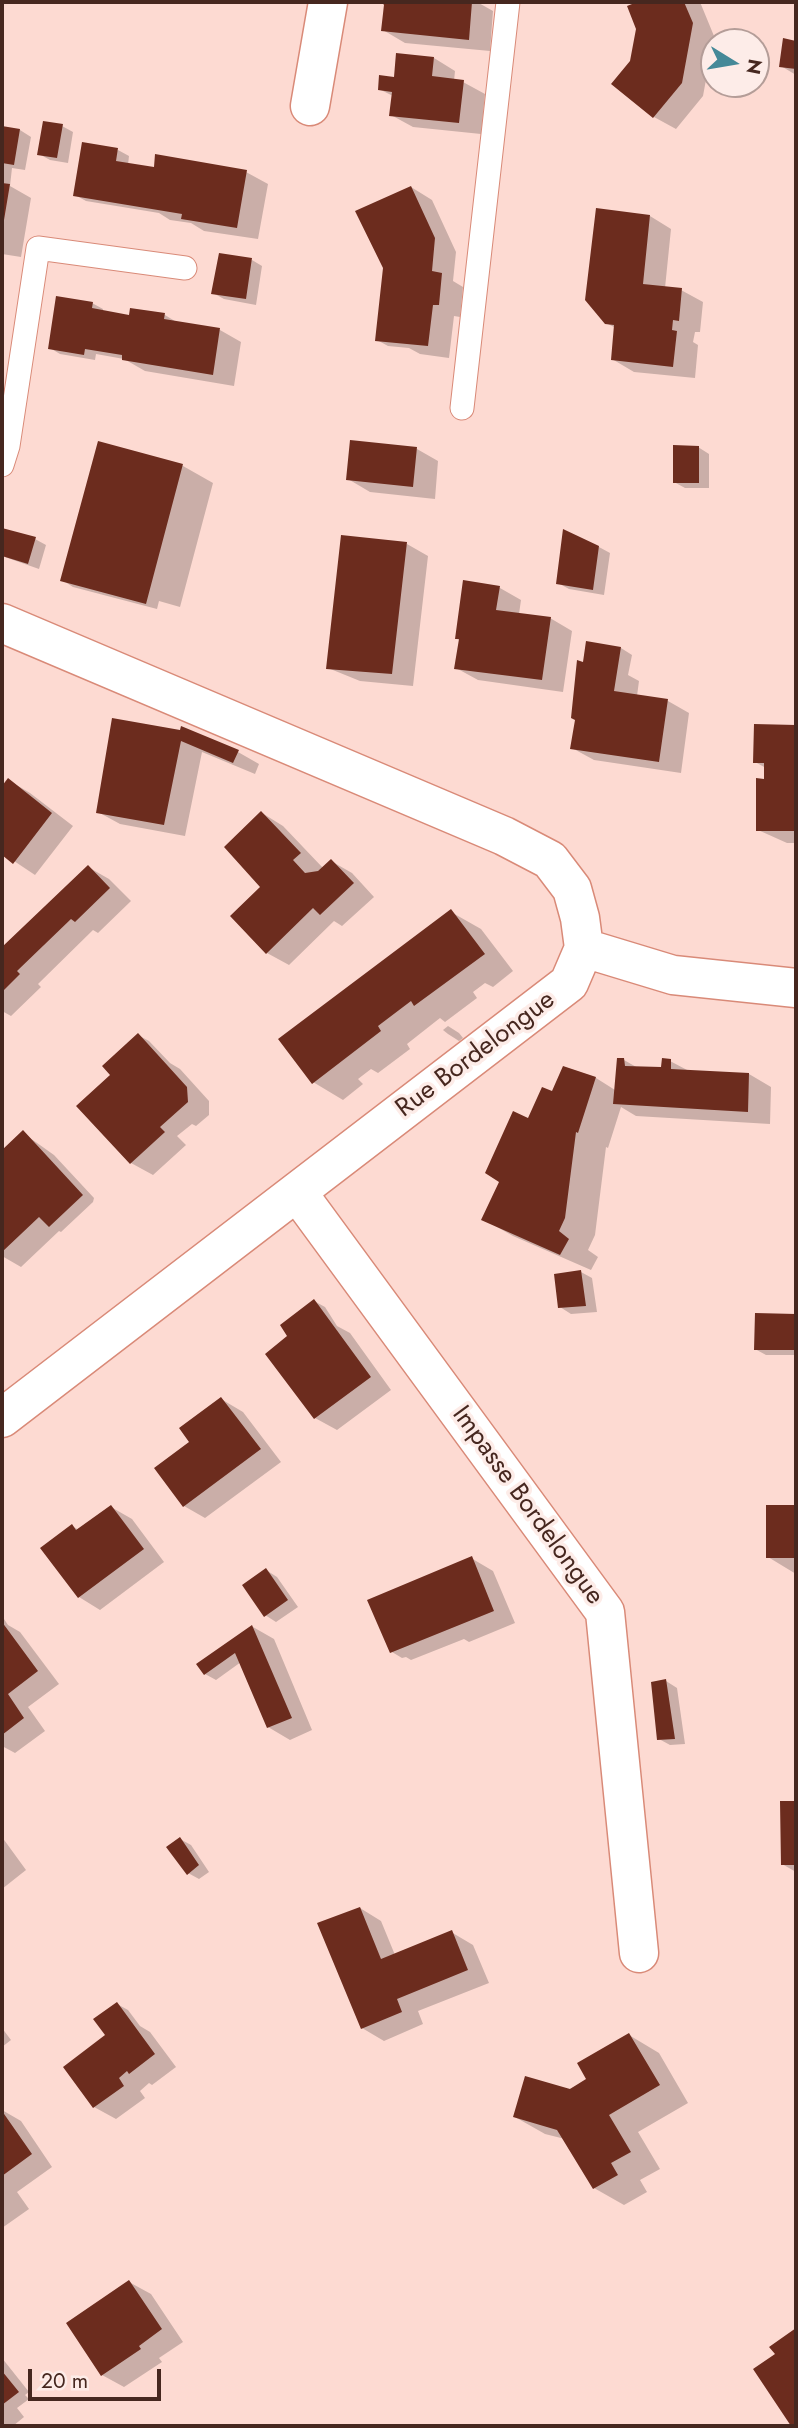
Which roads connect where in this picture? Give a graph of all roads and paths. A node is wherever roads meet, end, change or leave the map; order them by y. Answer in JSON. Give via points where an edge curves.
{"nodes":[{"id":1,"x":328,"y":2,"type":"edge"},
{"id":2,"x":508,"y":2,"type":"edge"},
{"id":3,"x":310,"y":106,"type":"dead end"},
{"id":4,"x":186,"y":268,"type":"dead end"},
{"id":5,"x":462,"y":408,"type":"dead end"},
{"id":6,"x":2,"y":465,"type":"edge"},
{"id":7,"x":2,"y":623,"type":"edge"},
{"id":8,"x":584,"y":948,"type":"junction"},
{"id":9,"x":796,"y":988,"type":"edge"},
{"id":10,"x":297,"y":1192,"type":"junction"},
{"id":11,"x":2,"y":1418,"type":"edge"},
{"id":12,"x":639,"y":1952,"type":"dead end"}],
"edges":[{"from":1,"to":3,"type":"street"},
{"from":2,"to":5,"type":"lane"},
{"from":4,"to":6,"type":"lane","via":[[38,248]]},
{"from":7,"to":8,"type":"street","via":[[505,836],[550,860],[572,889]]},
{"from":8,"to":9,"type":"street","via":[[674,975]]},
{"from":8,"to":10,"type":"street","name":"Rue Bordelongue","via":[[569,983]]},
{"from":10,"to":11,"type":"street","name":"Rue Bordelongue"},
{"from":10,"to":12,"type":"street","name":"Impasse Bordelongue","via":[[605,1612]]}]}
